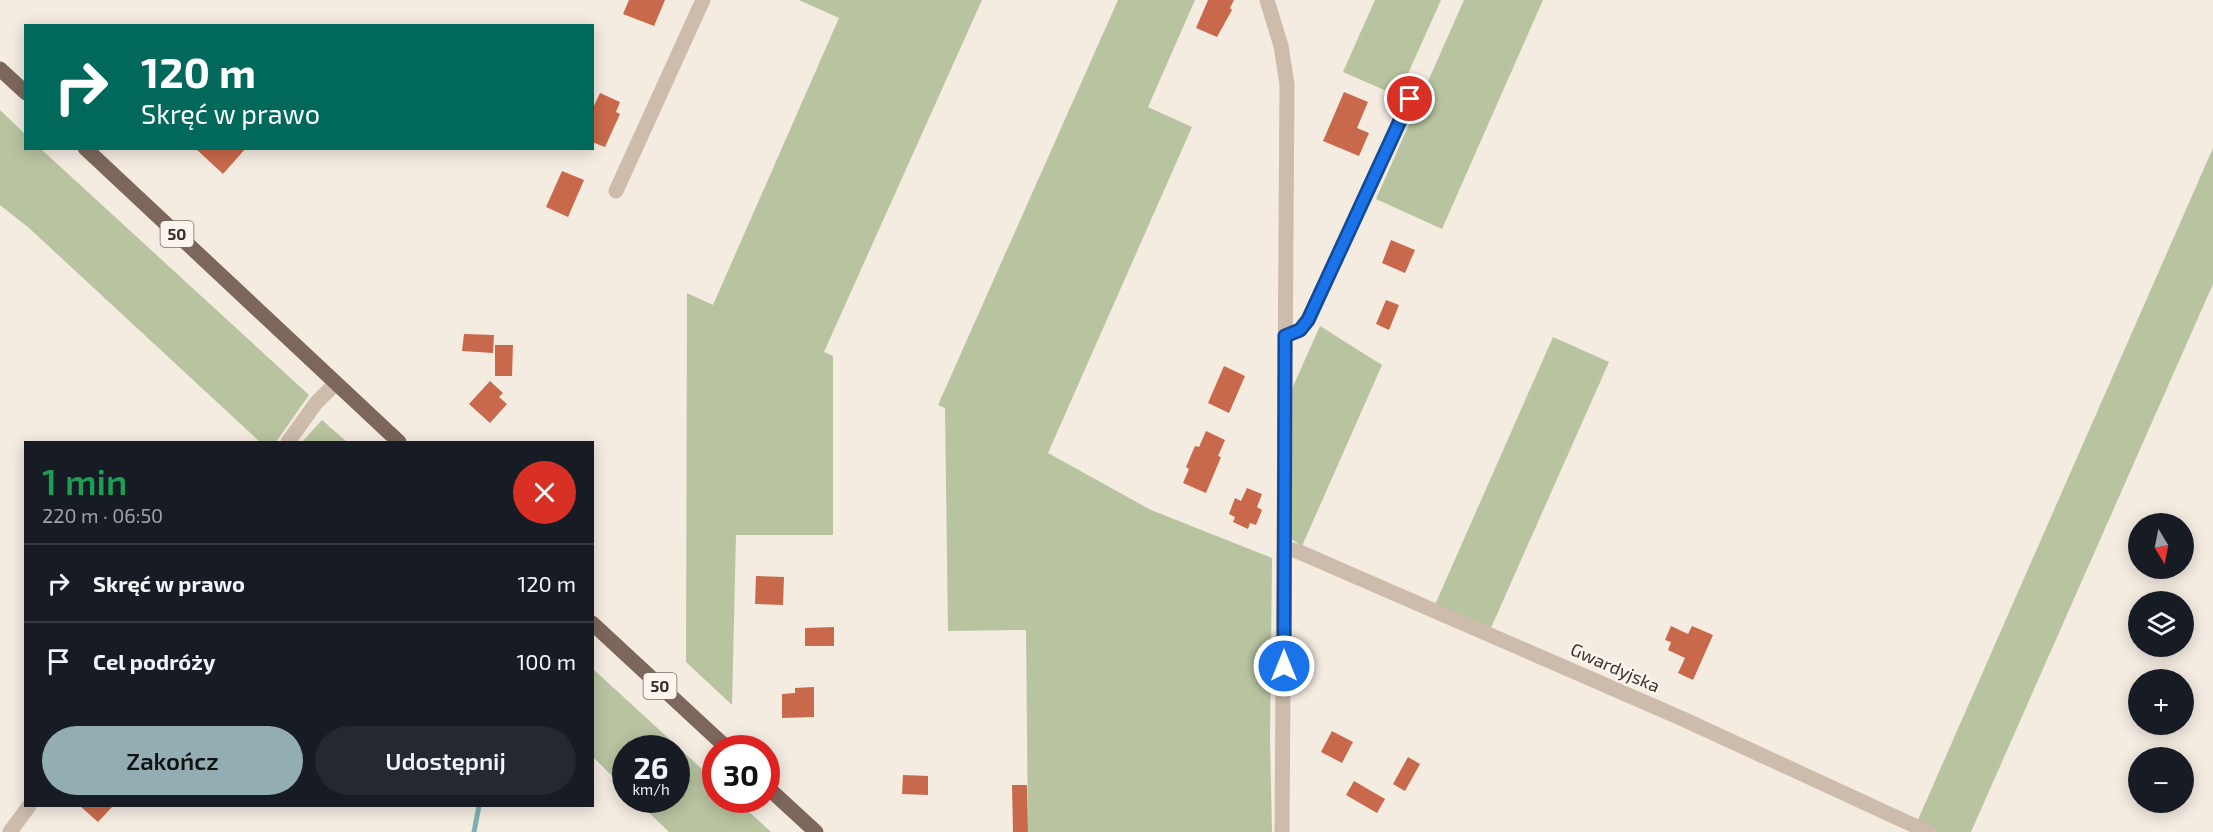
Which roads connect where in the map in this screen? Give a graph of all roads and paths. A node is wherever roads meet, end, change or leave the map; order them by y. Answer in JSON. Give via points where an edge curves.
{"nodes":[{"id":1,"x":703,"y":0,"type":"edge"},
{"id":2,"x":1267,"y":0,"type":"edge"},
{"id":3,"x":0,"y":69,"type":"edge"},
{"id":4,"x":24,"y":91,"type":"edge"},
{"id":5,"x":1410,"y":99,"type":"dead end"},
{"id":6,"x":87,"y":150,"type":"edge"},
{"id":7,"x":616,"y":191,"type":"dead end"},
{"id":8,"x":1285,"y":336,"type":"junction"},
{"id":9,"x":336,"y":383,"type":"junction"},
{"id":10,"x":289,"y":441,"type":"edge"},
{"id":11,"x":398,"y":441,"type":"edge"},
{"id":12,"x":1285,"y":548,"type":"junction"},
{"id":13,"x":594,"y":625,"type":"edge"},
{"id":14,"x":713,"y":735,"type":"edge"},
{"id":15,"x":780,"y":799,"type":"edge"},
{"id":16,"x":28,"y":807,"type":"edge"},
{"id":17,"x":10,"y":832,"type":"edge"},
{"id":18,"x":816,"y":832,"type":"edge"},
{"id":19,"x":1282,"y":832,"type":"edge"},
{"id":20,"x":1928,"y":832,"type":"edge"}],
"edges":[{"from":1,"to":7,"type":"street"},
{"from":2,"to":8,"type":"street","via":[[1287,84]]},
{"from":3,"to":4,"type":"main road"},
{"from":5,"to":8,"type":"street","via":[[1308,320],[1300,330]]},
{"from":6,"to":9,"type":"main road","number":"50"},
{"from":8,"to":12,"type":"street"},
{"from":9,"to":10,"type":"street"},
{"from":9,"to":11,"type":"main road","number":"50"},
{"from":12,"to":19,"type":"street"},
{"from":12,"to":20,"type":"street","name":"Gwardyjska","via":[[1683,719]]},
{"from":13,"to":14,"type":"main road","number":"50"},
{"from":15,"to":18,"type":"main road"},
{"from":16,"to":17,"type":"street"}]}
